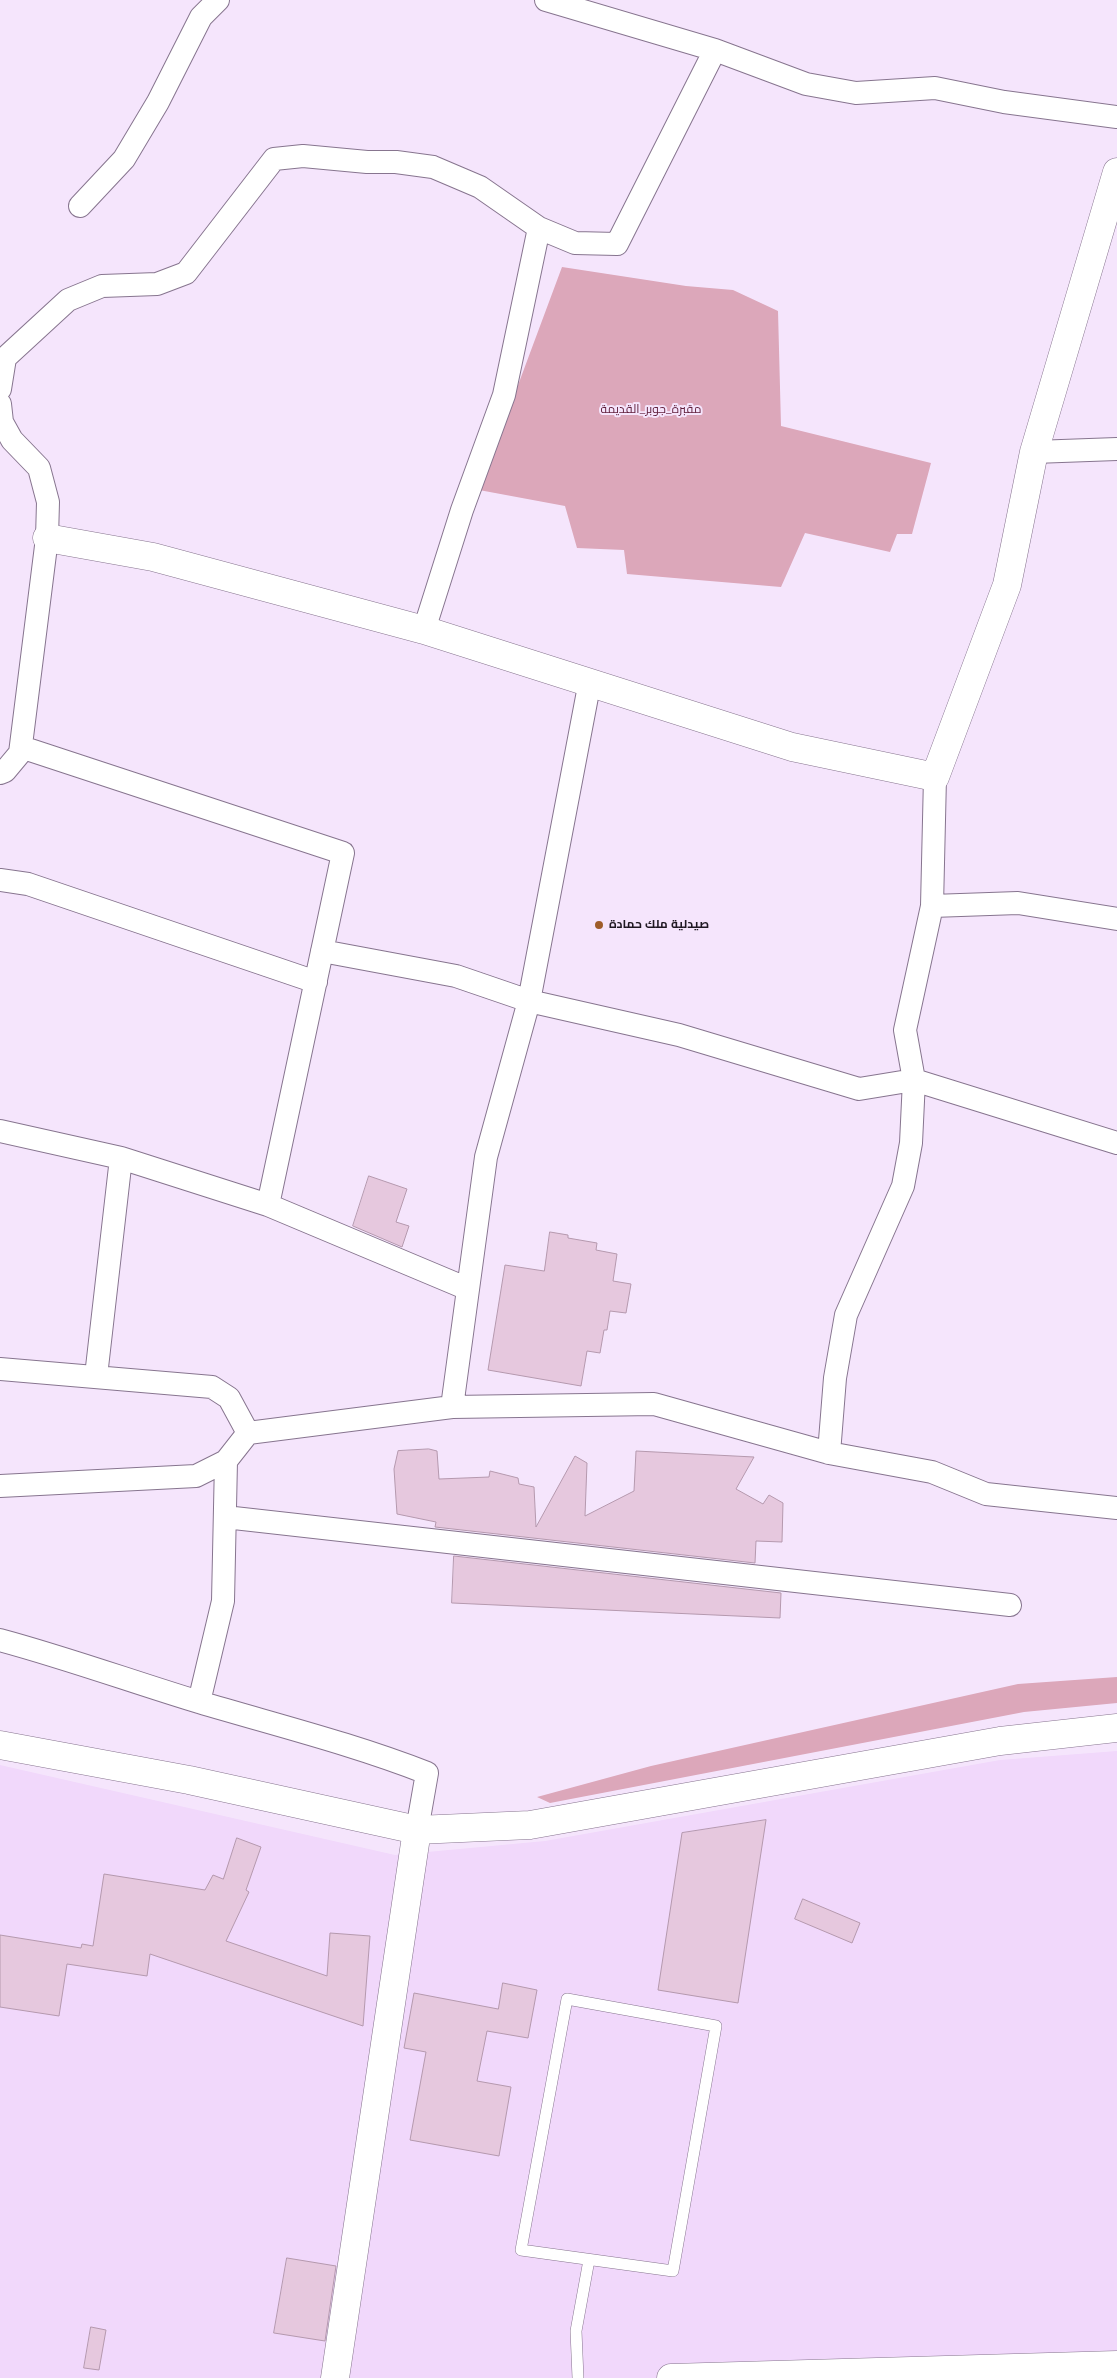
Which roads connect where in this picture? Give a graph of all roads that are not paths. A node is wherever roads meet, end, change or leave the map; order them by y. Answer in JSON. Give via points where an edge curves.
{"nodes":[{"id":1,"x":218,"y":0,"type":"edge"},
{"id":2,"x":546,"y":0,"type":"edge"},
{"id":3,"x":715,"y":50,"type":"junction"},
{"id":4,"x":1117,"y":117,"type":"edge"},
{"id":5,"x":1117,"y":172,"type":"edge"},
{"id":6,"x":80,"y":206,"type":"dead end"},
{"id":7,"x":539,"y":228,"type":"junction"},
{"id":8,"x":2,"y":357,"type":"edge"},
{"id":9,"x":0,"y":389,"type":"edge"},
{"id":10,"x":0,"y":404,"type":"edge"},
{"id":11,"x":1117,"y":449,"type":"edge"},
{"id":12,"x":1034,"y":452,"type":"junction"},
{"id":13,"x":47,"y":538,"type":"junction"},
{"id":14,"x":424,"y":630,"type":"junction"},
{"id":15,"x":590,"y":681,"type":"junction"},
{"id":16,"x":21,"y":747,"type":"junction"},
{"id":17,"x":0,"y":773,"type":"edge"},
{"id":18,"x":935,"y":777,"type":"junction"},
{"id":19,"x":0,"y":880,"type":"edge"},
{"id":20,"x":932,"y":906,"type":"junction"},
{"id":21,"x":1117,"y":919,"type":"edge"},
{"id":22,"x":322,"y":951,"type":"junction"},
{"id":23,"x":316,"y":982,"type":"junction"},
{"id":24,"x":529,"y":1001,"type":"junction"},
{"id":25,"x":914,"y":1080,"type":"junction"},
{"id":26,"x":0,"y":1132,"type":"edge"},
{"id":27,"x":1117,"y":1143,"type":"edge"},
{"id":28,"x":120,"y":1158,"type":"junction"},
{"id":29,"x":268,"y":1205,"type":"junction"},
{"id":30,"x":468,"y":1289,"type":"junction"},
{"id":31,"x":0,"y":1369,"type":"edge"},
{"id":32,"x":96,"y":1376,"type":"junction"},
{"id":33,"x":452,"y":1407,"type":"junction"},
{"id":34,"x":248,"y":1433,"type":"junction"},
{"id":35,"x":829,"y":1453,"type":"junction"},
{"id":36,"x":226,"y":1461,"type":"junction"},
{"id":37,"x":0,"y":1486,"type":"edge"},
{"id":38,"x":1117,"y":1508,"type":"edge"},
{"id":39,"x":224,"y":1517,"type":"junction"},
{"id":40,"x":1010,"y":1605,"type":"dead end"},
{"id":41,"x":0,"y":1640,"type":"edge"},
{"id":42,"x":199,"y":1702,"type":"junction"},
{"id":43,"x":1117,"y":1728,"type":"edge"},
{"id":44,"x":0,"y":1745,"type":"edge"},
{"id":45,"x":417,"y":1830,"type":"junction"},
{"id":46,"x":589,"y":2260,"type":"junction"},
{"id":47,"x":1117,"y":2364,"type":"edge"},
{"id":48,"x":335,"y":2378,"type":"edge"},
{"id":49,"x":578,"y":2378,"type":"edge"},
{"id":50,"x":671,"y":2378,"type":"edge"}],
"edges":[{"from":1,"to":6,"type":"street","via":[[201,17],[158,102],[124,159]]},
{"from":2,"to":3,"type":"street"},
{"from":3,"to":4,"type":"street","via":[[806,84],[856,93],[935,88],[1004,102]]},
{"from":3,"to":7,"type":"street","via":[[617,244],[575,243]]},
{"from":5,"to":12,"type":"street"},
{"from":7,"to":8,"type":"street","via":[[480,187],[432,167],[303,156],[274,159],[186,273],[157,284],[102,286],[68,300]]},
{"from":7,"to":14,"type":"street","via":[[504,395],[462,510]]},
{"from":8,"to":9,"type":"street"},
{"from":10,"to":13,"type":"street","via":[[2,422],[12,440],[39,468],[48,502]]},
{"from":11,"to":12,"type":"street"},
{"from":12,"to":18,"type":"street","via":[[1007,585]]},
{"from":13,"to":14,"type":"street","via":[[153,557]]},
{"from":13,"to":16,"type":"street"},
{"from":14,"to":15,"type":"street"},
{"from":15,"to":18,"type":"street","via":[[792,747]]},
{"from":15,"to":24,"type":"street"},
{"from":16,"to":17,"type":"street","via":[[10,765]]},
{"from":16,"to":22,"type":"street","via":[[343,853]]},
{"from":18,"to":20,"type":"street"},
{"from":19,"to":23,"type":"street","via":[[28,884]]},
{"from":20,"to":21,"type":"street","via":[[1018,903]]},
{"from":20,"to":25,"type":"street","via":[[906,1030]]},
{"from":22,"to":23,"type":"street"},
{"from":22,"to":24,"type":"street","via":[[456,976]]},
{"from":23,"to":29,"type":"street"},
{"from":24,"to":25,"type":"street","via":[[679,1035],[859,1089]]},
{"from":24,"to":30,"type":"street","via":[[486,1157]]},
{"from":25,"to":27,"type":"street"},
{"from":25,"to":35,"type":"street","via":[[911,1143],[903,1186],[846,1314],[835,1378]]},
{"from":26,"to":28,"type":"street"},
{"from":28,"to":29,"type":"street"},
{"from":28,"to":32,"type":"street"},
{"from":29,"to":30,"type":"street"},
{"from":30,"to":33,"type":"street"},
{"from":31,"to":32,"type":"street"},
{"from":32,"to":34,"type":"street","via":[[212,1387],[229,1398]]},
{"from":33,"to":34,"type":"street"},
{"from":33,"to":35,"type":"street","via":[[654,1404]]},
{"from":34,"to":36,"type":"street"},
{"from":35,"to":38,"type":"street","via":[[932,1472],[986,1494]]},
{"from":36,"to":37,"type":"street","via":[[196,1476]]},
{"from":36,"to":39,"type":"street"},
{"from":39,"to":40,"type":"street"},
{"from":39,"to":42,"type":"street","via":[[223,1601]]},
{"from":41,"to":42,"type":"street"},
{"from":42,"to":45,"type":"street","via":[[381,1755],[428,1773]]},
{"from":43,"to":45,"type":"street","via":[[1000,1741],[530,1825]]},
{"from":44,"to":45,"type":"street","via":[[189,1780]]},
{"from":45,"to":48,"type":"street"},
{"from":46,"to":46,"type":"lane","via":[[521,2250],[567,1999],[716,2026],[673,2271]]},
{"from":46,"to":49,"type":"lane","via":[[576,2332]]},
{"from":47,"to":50,"type":"street"}]}
